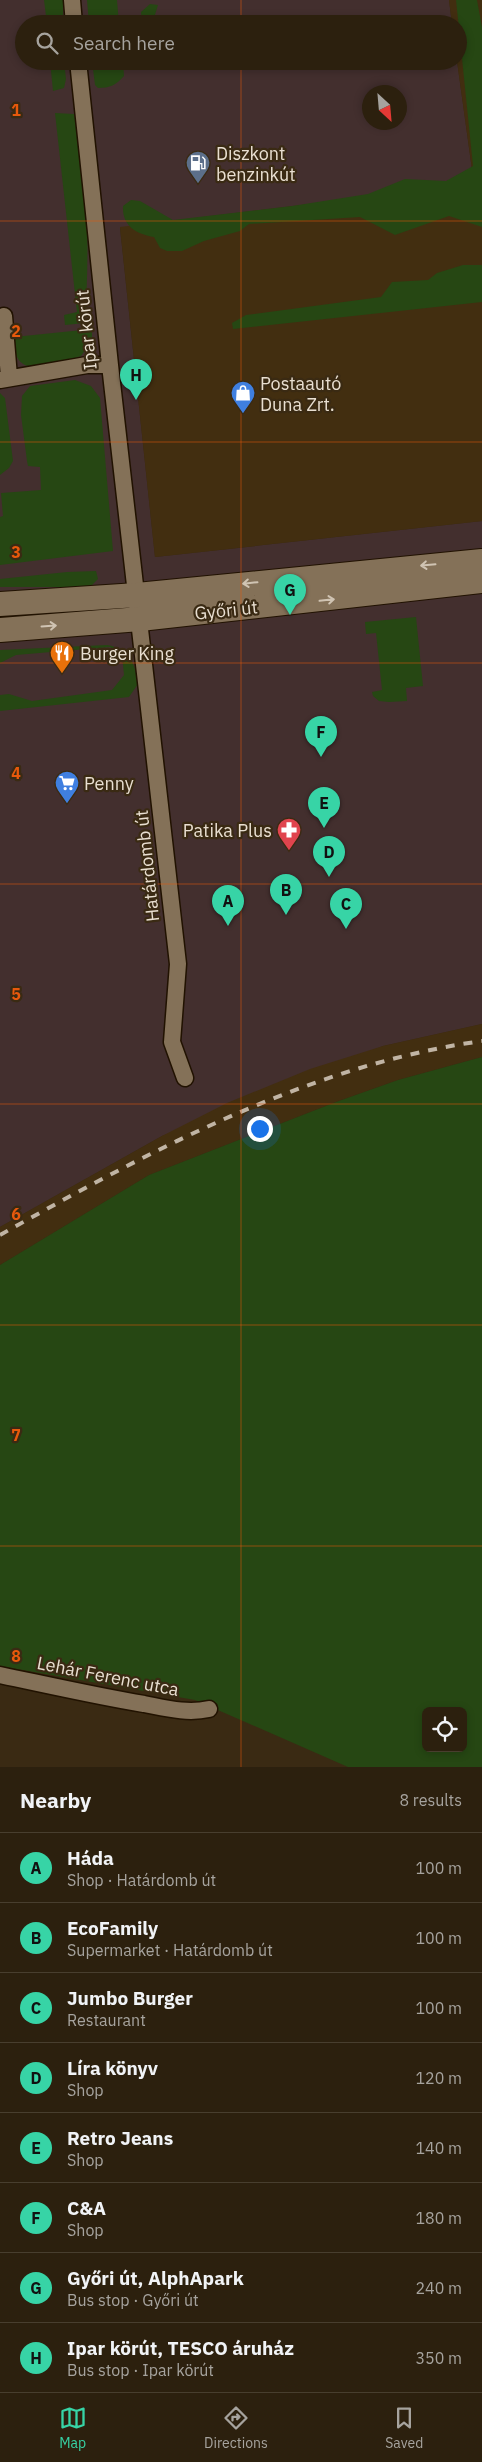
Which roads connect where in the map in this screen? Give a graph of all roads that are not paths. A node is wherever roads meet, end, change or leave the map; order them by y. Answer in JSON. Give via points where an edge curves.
{"nodes":[{"id":1,"x":72,"y":0,"type":"edge"},
{"id":2,"x":73,"y":15,"type":"edge"},
{"id":3,"x":79,"y":70,"type":"edge"},
{"id":4,"x":4,"y":316,"type":"dead end"},
{"id":5,"x":110,"y":365,"type":"junction"},
{"id":6,"x":5,"y":379,"type":"edge"},
{"id":7,"x":482,"y":561,"type":"edge"},
{"id":8,"x":482,"y":581,"type":"edge"},
{"id":9,"x":137,"y":595,"type":"junction"},
{"id":10,"x":0,"y":604,"type":"edge"},
{"id":11,"x":140,"y":619,"type":"junction"},
{"id":12,"x":0,"y":630,"type":"edge"},
{"id":13,"x":185,"y":1078,"type":"dead end"},
{"id":14,"x":0,"y":1675,"type":"edge"},
{"id":15,"x":209,"y":1709,"type":"dead end"}],
"edges":[{"from":1,"to":2,"type":"street"},
{"from":3,"to":5,"type":"street","name":"Ipar körút"},
{"from":4,"to":6,"type":"street"},
{"from":5,"to":6,"type":"street","via":[[88,365]]},
{"from":5,"to":9,"type":"street","name":"Ipar körút"},
{"from":7,"to":9,"type":"main road","name":"Győri út","one_way":true},
{"from":11,"to":8,"type":"main road","name":"Győri út","one_way":true},
{"from":9,"to":10,"type":"main road","name":"Győri út"},
{"from":9,"to":11,"type":"street","name":"Ipar körút"},
{"from":12,"to":11,"type":"main road","name":"Győri út","one_way":true},
{"from":11,"to":13,"type":"street","name":"Határdomb út","via":[[178,964],[172,1042]]},
{"from":14,"to":15,"type":"street","name":"Lehár Ferenc utca","via":[[102,1698],[193,1712]]}]}
